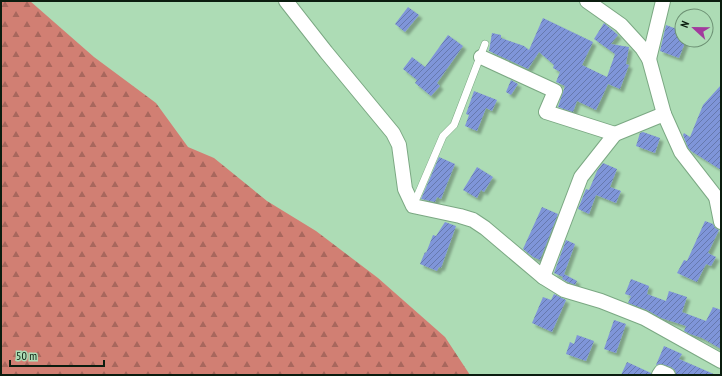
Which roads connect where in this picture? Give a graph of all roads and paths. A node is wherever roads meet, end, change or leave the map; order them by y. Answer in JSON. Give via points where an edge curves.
{"nodes":[{"id":1,"x":286,"y":1,"type":"edge"},
{"id":2,"x":587,"y":1,"type":"edge"},
{"id":3,"x":663,"y":1,"type":"edge"},
{"id":4,"x":483,"y":51,"type":"joint"},
{"id":5,"x":649,"y":59,"type":"junction"},
{"id":6,"x":664,"y":114,"type":"junction"},
{"id":7,"x":615,"y":134,"type":"junction"},
{"id":8,"x":719,"y":198,"type":"edge"},
{"id":9,"x":413,"y":206,"type":"junction"},
{"id":10,"x":721,"y":222,"type":"edge"},
{"id":11,"x":543,"y":277,"type":"junction"},
{"id":12,"x":721,"y":361,"type":"edge"},
{"id":13,"x":659,"y":375,"type":"edge"},
{"id":14,"x":668,"y":375,"type":"edge"}],
"edges":[{"from":1,"to":9,"type":"street","via":[[393,133],[399,145],[405,189]]},
{"from":2,"to":5,"type":"street","via":[[621,25]]},
{"from":3,"to":5,"type":"street"},
{"from":4,"to":7,"type":"street","via":[[555,91],[546,112]]},
{"from":4,"to":9,"type":"lane","via":[[454,125],[443,136]]},
{"from":5,"to":6,"type":"street"},
{"from":6,"to":7,"type":"street"},
{"from":6,"to":8,"type":"street","via":[[681,152]]},
{"from":7,"to":11,"type":"street","via":[[581,177]]},
{"from":8,"to":10,"type":"street"},
{"from":9,"to":11,"type":"street","via":[[473,220]]},
{"from":11,"to":12,"type":"street","via":[[564,290],[602,301],[644,318]]},
{"from":13,"to":14,"type":"street","via":[[661,372]]}]}
